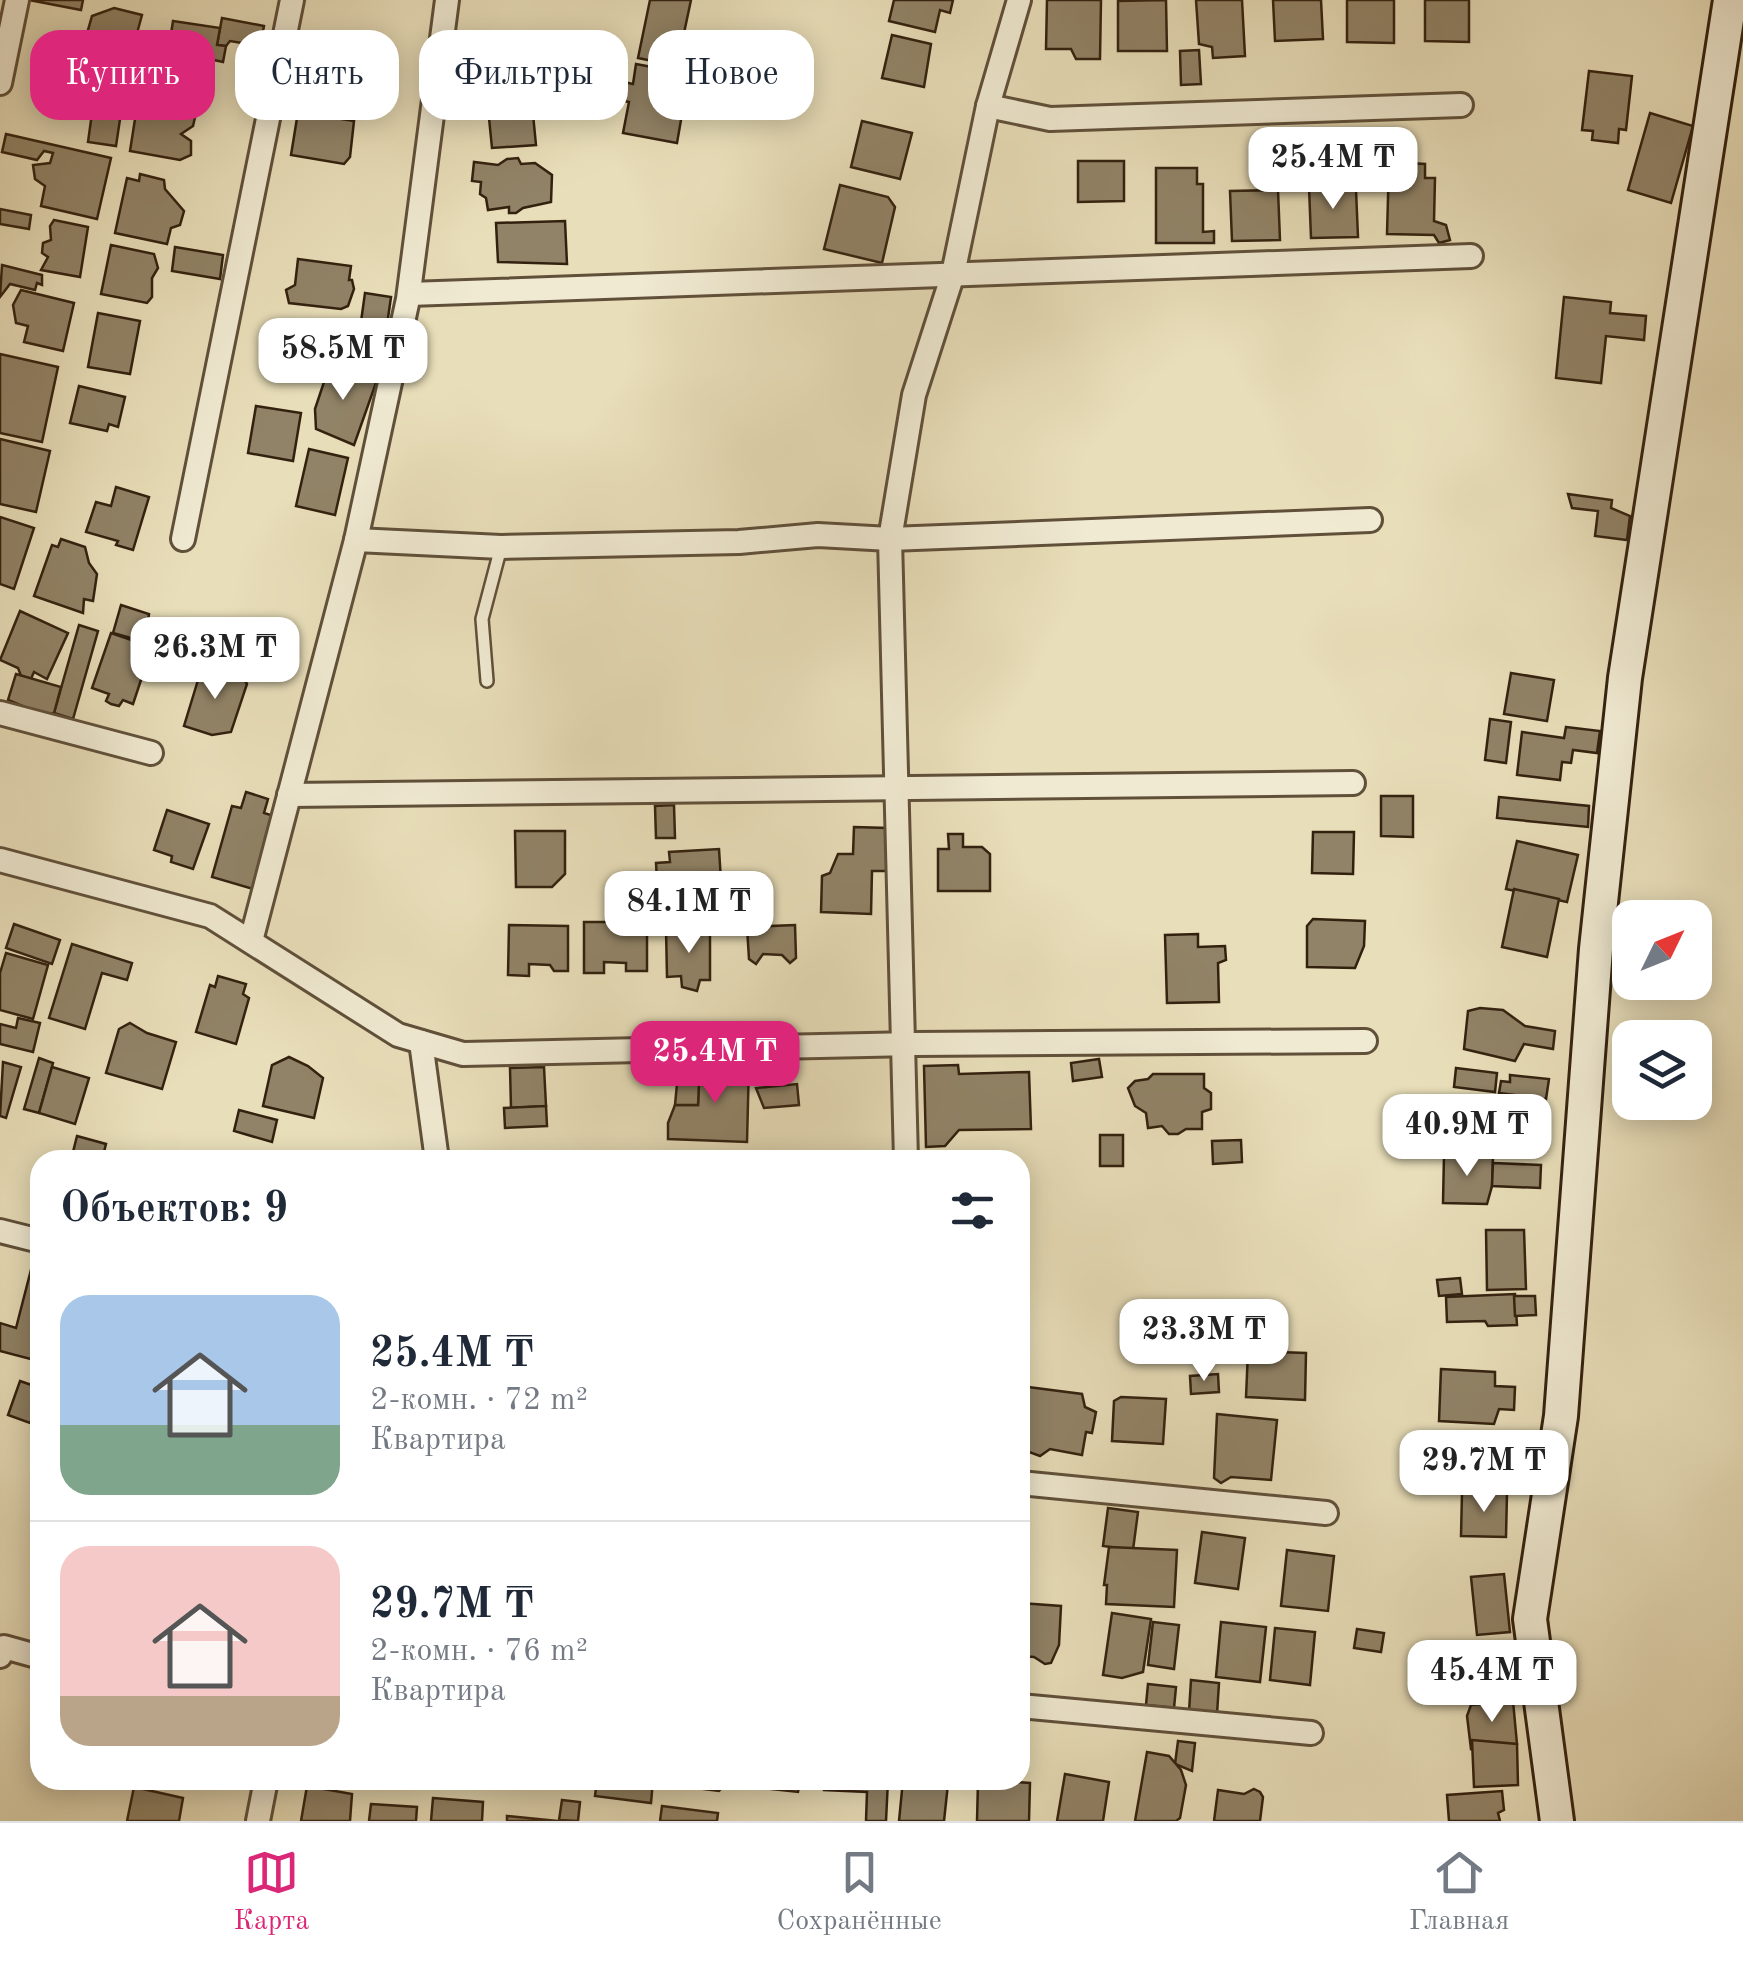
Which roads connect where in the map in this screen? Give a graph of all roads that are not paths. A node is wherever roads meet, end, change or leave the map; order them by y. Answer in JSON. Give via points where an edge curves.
{"nodes":[{"id":1,"x":16,"y":0,"type":"edge"},
{"id":2,"x":292,"y":0,"type":"edge"},
{"id":3,"x":447,"y":0,"type":"edge"},
{"id":4,"x":1019,"y":0,"type":"edge"},
{"id":5,"x":1730,"y":0,"type":"edge"},
{"id":6,"x":0,"y":83,"type":"edge"},
{"id":7,"x":1462,"y":105,"type":"dead end"},
{"id":8,"x":988,"y":106,"type":"junction"},
{"id":9,"x":1471,"y":256,"type":"dead end"},
{"id":10,"x":953,"y":274,"type":"junction"},
{"id":11,"x":409,"y":294,"type":"junction"},
{"id":12,"x":1370,"y":520,"type":"dead end"},
{"id":13,"x":183,"y":539,"type":"dead end"},
{"id":14,"x":890,"y":539,"type":"junction"},
{"id":15,"x":356,"y":540,"type":"junction"},
{"id":16,"x":501,"y":548,"type":"junction"},
{"id":17,"x":488,"y":681,"type":"dead end"},
{"id":18,"x":0,"y":713,"type":"edge"},
{"id":19,"x":150,"y":752,"type":"dead end"},
{"id":20,"x":1353,"y":783,"type":"dead end"},
{"id":21,"x":898,"y":786,"type":"junction"},
{"id":22,"x":289,"y":794,"type":"junction"},
{"id":23,"x":0,"y":860,"type":"edge"},
{"id":24,"x":251,"y":941,"type":"junction"},
{"id":25,"x":1365,"y":1041,"type":"dead end"},
{"id":26,"x":421,"y":1042,"type":"junction"},
{"id":27,"x":903,"y":1044,"type":"junction"},
{"id":28,"x":436,"y":1150,"type":"edge"},
{"id":29,"x":906,"y":1150,"type":"edge"},
{"id":30,"x":0,"y":1231,"type":"edge"},
{"id":31,"x":30,"y":1239,"type":"edge"},
{"id":32,"x":1030,"y":1484,"type":"edge"},
{"id":33,"x":1326,"y":1512,"type":"dead end"},
{"id":34,"x":30,"y":1654,"type":"edge"},
{"id":35,"x":0,"y":1656,"type":"edge"},
{"id":36,"x":1030,"y":1707,"type":"edge"},
{"id":37,"x":1311,"y":1733,"type":"dead end"},
{"id":38,"x":264,"y":1790,"type":"edge"},
{"id":39,"x":258,"y":1821,"type":"edge"},
{"id":40,"x":1557,"y":1821,"type":"edge"}],
"edges":[{"from":1,"to":6,"type":"street"},
{"from":2,"to":13,"type":"street"},
{"from":3,"to":11,"type":"street"},
{"from":4,"to":8,"type":"street"},
{"from":5,"to":40,"type":"street","via":[[1625,678],[1596,949],[1560,1416],[1530,1619]]},
{"from":7,"to":8,"type":"street","via":[[1050,119]]},
{"from":8,"to":10,"type":"street"},
{"from":9,"to":10,"type":"street"},
{"from":10,"to":11,"type":"street"},
{"from":10,"to":14,"type":"street","via":[[914,395]]},
{"from":11,"to":15,"type":"street"},
{"from":12,"to":14,"type":"street"},
{"from":14,"to":16,"type":"street"},
{"from":14,"to":21,"type":"street"},
{"from":15,"to":16,"type":"street"},
{"from":15,"to":22,"type":"street"},
{"from":16,"to":17,"type":"lane","via":[[482,619]]},
{"from":18,"to":19,"type":"street"},
{"from":20,"to":21,"type":"street"},
{"from":21,"to":22,"type":"street"},
{"from":21,"to":27,"type":"street"},
{"from":22,"to":24,"type":"street"},
{"from":23,"to":24,"type":"street","via":[[210,916]]},
{"from":24,"to":26,"type":"street","via":[[398,1036]]},
{"from":25,"to":27,"type":"street"},
{"from":26,"to":27,"type":"street","via":[[463,1054]]},
{"from":26,"to":28,"type":"street"},
{"from":27,"to":29,"type":"street"},
{"from":30,"to":31,"type":"street"},
{"from":32,"to":33,"type":"street"},
{"from":34,"to":35,"type":"street","via":[[4,1647]]},
{"from":36,"to":37,"type":"street"},
{"from":38,"to":39,"type":"street"}]}
